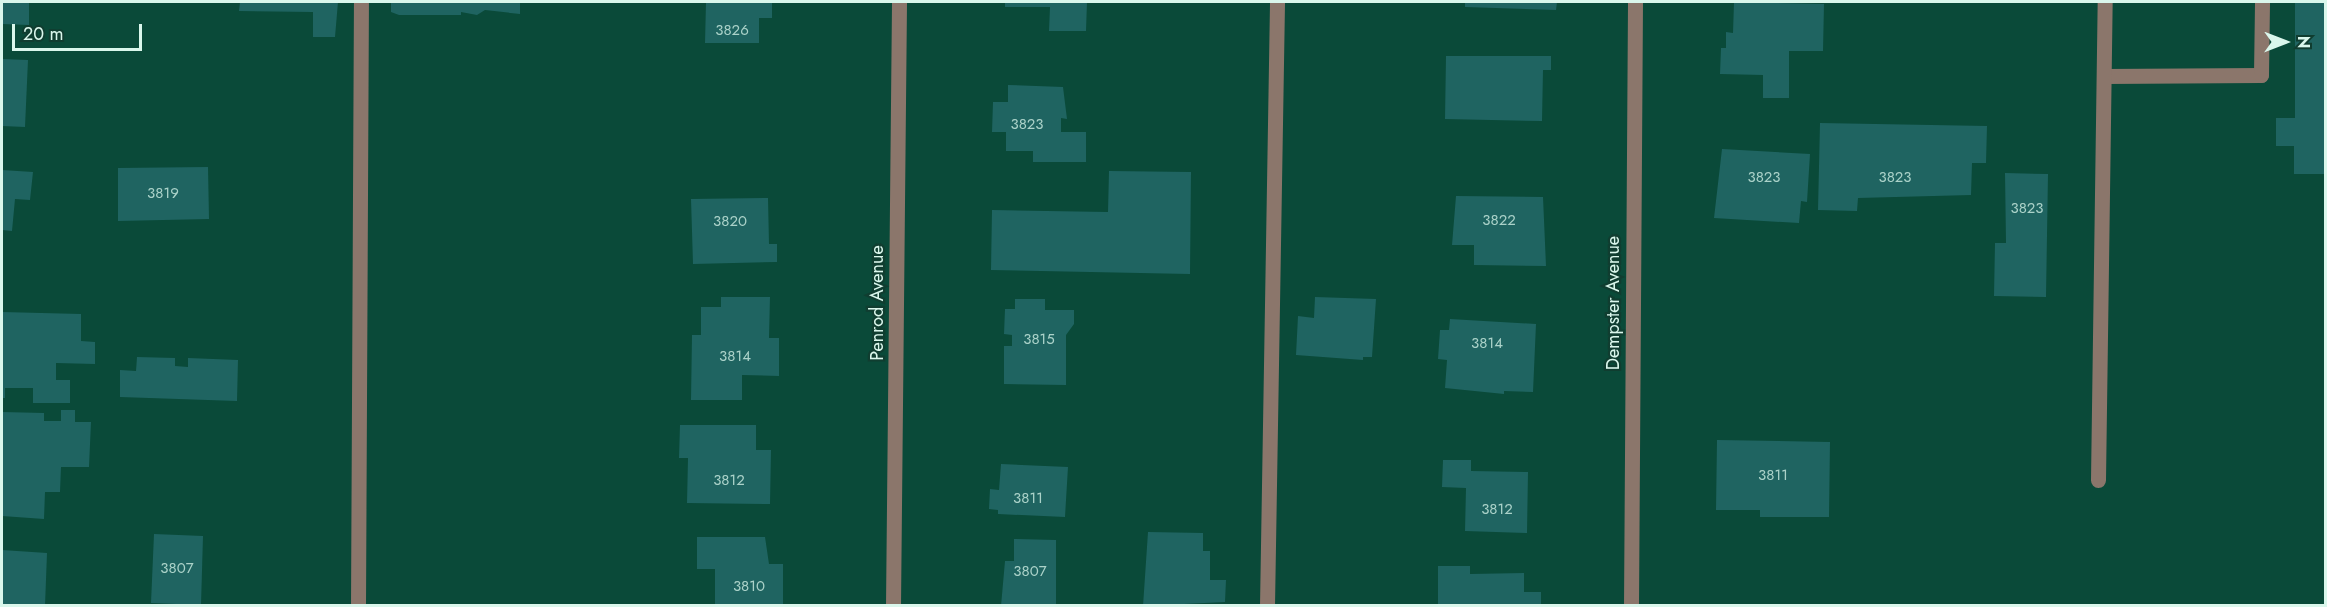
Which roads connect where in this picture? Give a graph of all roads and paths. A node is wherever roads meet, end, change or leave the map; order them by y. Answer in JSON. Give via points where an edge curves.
{"nodes":[{"id":1,"x":361,"y":2,"type":"edge"},
{"id":2,"x":899,"y":2,"type":"edge"},
{"id":3,"x":1277,"y":2,"type":"edge"},
{"id":4,"x":1635,"y":2,"type":"edge"},
{"id":5,"x":2105,"y":2,"type":"edge"},
{"id":6,"x":2262,"y":2,"type":"edge"},
{"id":7,"x":2104,"y":76,"type":"junction"},
{"id":8,"x":2098,"y":480,"type":"dead end"},
{"id":9,"x":358,"y":606,"type":"edge"},
{"id":10,"x":893,"y":606,"type":"edge"},
{"id":11,"x":1267,"y":606,"type":"edge"},
{"id":12,"x":1630,"y":606,"type":"edge"}],
"edges":[{"from":1,"to":9,"type":"street"},
{"from":2,"to":10,"type":"street","name":"Penrod Avenue"},
{"from":3,"to":11,"type":"street"},
{"from":4,"to":12,"type":"street","name":"Dempster Avenue"},
{"from":5,"to":7,"type":"street"},
{"from":6,"to":7,"type":"street","via":[[2261,75]]},
{"from":7,"to":8,"type":"street"}]}
